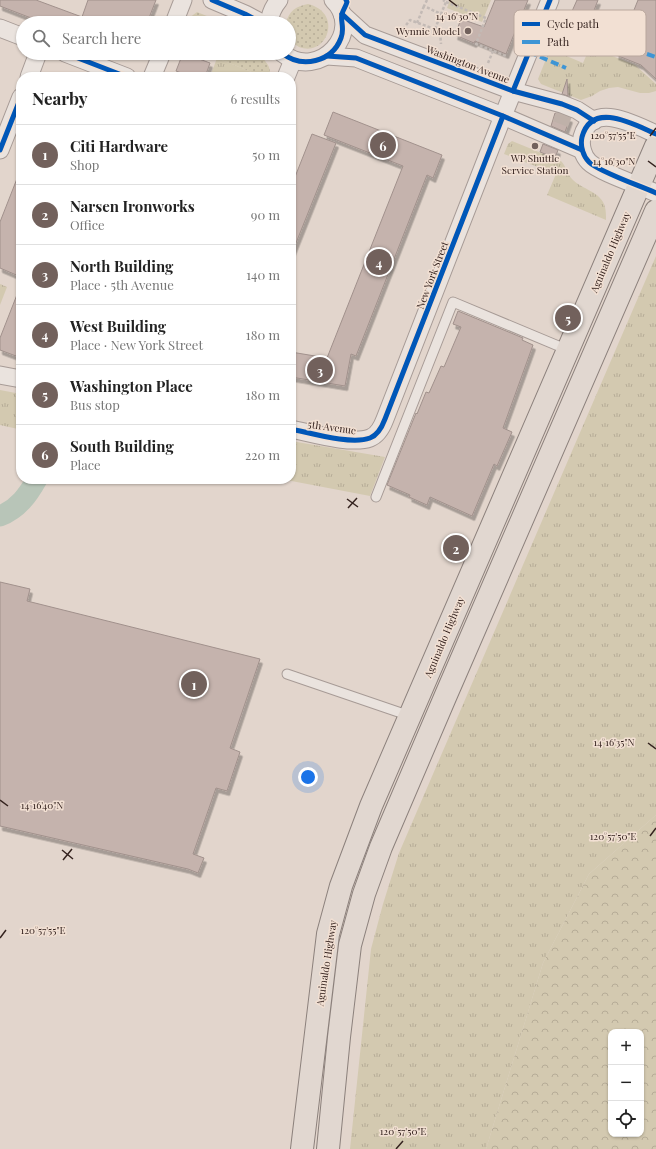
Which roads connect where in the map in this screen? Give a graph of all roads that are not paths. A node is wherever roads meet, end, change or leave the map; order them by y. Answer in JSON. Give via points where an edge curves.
{"nodes":[{"id":1,"x":183,"y":0,"type":"edge"},
{"id":2,"x":212,"y":0,"type":"edge"},
{"id":3,"x":279,"y":0,"type":"edge"},
{"id":4,"x":550,"y":0,"type":"edge"},
{"id":5,"x":337,"y":7,"type":"edge"},
{"id":6,"x":546,"y":10,"type":"edge"},
{"id":7,"x":177,"y":16,"type":"edge"},
{"id":8,"x":249,"y":16,"type":"edge"},
{"id":9,"x":270,"y":16,"type":"edge"},
{"id":10,"x":0,"y":28,"type":"edge"},
{"id":11,"x":16,"y":34,"type":"edge"},
{"id":12,"x":327,"y":56,"type":"junction"},
{"id":13,"x":527,"y":56,"type":"edge"},
{"id":14,"x":296,"y":59,"type":"edge"},
{"id":15,"x":35,"y":60,"type":"edge"},
{"id":16,"x":83,"y":60,"type":"edge"},
{"id":17,"x":159,"y":60,"type":"edge"},
{"id":18,"x":288,"y":60,"type":"edge"},
{"id":19,"x":31,"y":72,"type":"edge"},
{"id":20,"x":114,"y":72,"type":"edge"},
{"id":21,"x":154,"y":72,"type":"edge"},
{"id":22,"x":286,"y":72,"type":"edge"},
{"id":23,"x":513,"y":91,"type":"junction"},
{"id":24,"x":16,"y":110,"type":"edge"},
{"id":25,"x":503,"y":116,"type":"junction"},
{"id":26,"x":594,"y":121,"type":"junction"},
{"id":27,"x":656,"y":134,"type":"edge"},
{"id":28,"x":656,"y":146,"type":"edge"},
{"id":29,"x":0,"y":150,"type":"edge"},
{"id":30,"x":582,"y":150,"type":"junction"},
{"id":31,"x":647,"y":189,"type":"edge"},
{"id":32,"x":656,"y":211,"type":"edge"},
{"id":33,"x":569,"y":350,"type":"junction"},
{"id":34,"x":0,"y":375,"type":"edge"},
{"id":35,"x":16,"y":378,"type":"edge"},
{"id":36,"x":296,"y":430,"type":"edge"},
{"id":37,"x":371,"y":438,"type":"joint"},
{"id":38,"x":376,"y":497,"type":"dead end"},
{"id":39,"x":288,"y":674,"type":"dead end"},
{"id":40,"x":423,"y":686,"type":"junction"},
{"id":41,"x":446,"y":695,"type":"junction"},
{"id":42,"x":410,"y":716,"type":"junction"},
{"id":43,"x":302,"y":1149,"type":"edge"},
{"id":44,"x":328,"y":1149,"type":"edge"}],
"edges":[{"from":1,"to":7,"type":"street"},
{"from":2,"to":8,"type":"street"},
{"from":3,"to":9,"type":"street"},
{"from":4,"to":6,"type":"street","name":"New York Street"},
{"from":5,"to":12,"type":"street","via":[[343,26],[341,37],[336,48]]},
{"from":5,"to":23,"type":"street","name":"Washington Avenue","via":[[365,35]]},
{"from":10,"to":11,"type":"street"},
{"from":12,"to":14,"type":"street","via":[[316,61],[305,62]]},
{"from":12,"to":25,"type":"street","via":[[356,58]]},
{"from":13,"to":23,"type":"street","name":"New York Street"},
{"from":15,"to":19,"type":"street"},
{"from":16,"to":20,"type":"street"},
{"from":17,"to":21,"type":"street"},
{"from":18,"to":22,"type":"street"},
{"from":23,"to":25,"type":"street","name":"New York Street"},
{"from":23,"to":26,"type":"street","name":"Washington Avenue","via":[[562,104]]},
{"from":23,"to":26,"type":"street","name":"Washington Avenue","via":[[563,116]]},
{"from":24,"to":29,"type":"street"},
{"from":25,"to":30,"type":"street"},
{"from":25,"to":37,"type":"street","name":"New York Street","via":[[385,420],[379,431]]},
{"from":26,"to":27,"type":"street","name":"Washington Avenue","via":[[612,117]]},
{"from":26,"to":30,"type":"street","via":[[583,134]]},
{"from":28,"to":31,"type":"main road","name":"Aguinaldo Highway"},
{"from":30,"to":31,"type":"street","via":[[593,166]]},
{"from":31,"to":33,"type":"main road","name":"Aguinaldo Highway"},
{"from":32,"to":41,"type":"main road"},
{"from":33,"to":38,"type":"lane","via":[[453,302]]},
{"from":33,"to":40,"type":"main road","name":"Aguinaldo Highway"},
{"from":34,"to":35,"type":"street"},
{"from":36,"to":37,"type":"street","name":"5th Avenue","via":[[350,441]]},
{"from":39,"to":42,"type":"lane"},
{"from":40,"to":41,"type":"main road"},
{"from":40,"to":42,"type":"main road","name":"Aguinaldo Highway"},
{"from":41,"to":44,"type":"main road","via":[[381,847],[352,938]]},
{"from":42,"to":43,"type":"main road","name":"Aguinaldo Highway","via":[[371,806],[344,879],[328,934]]}]}
